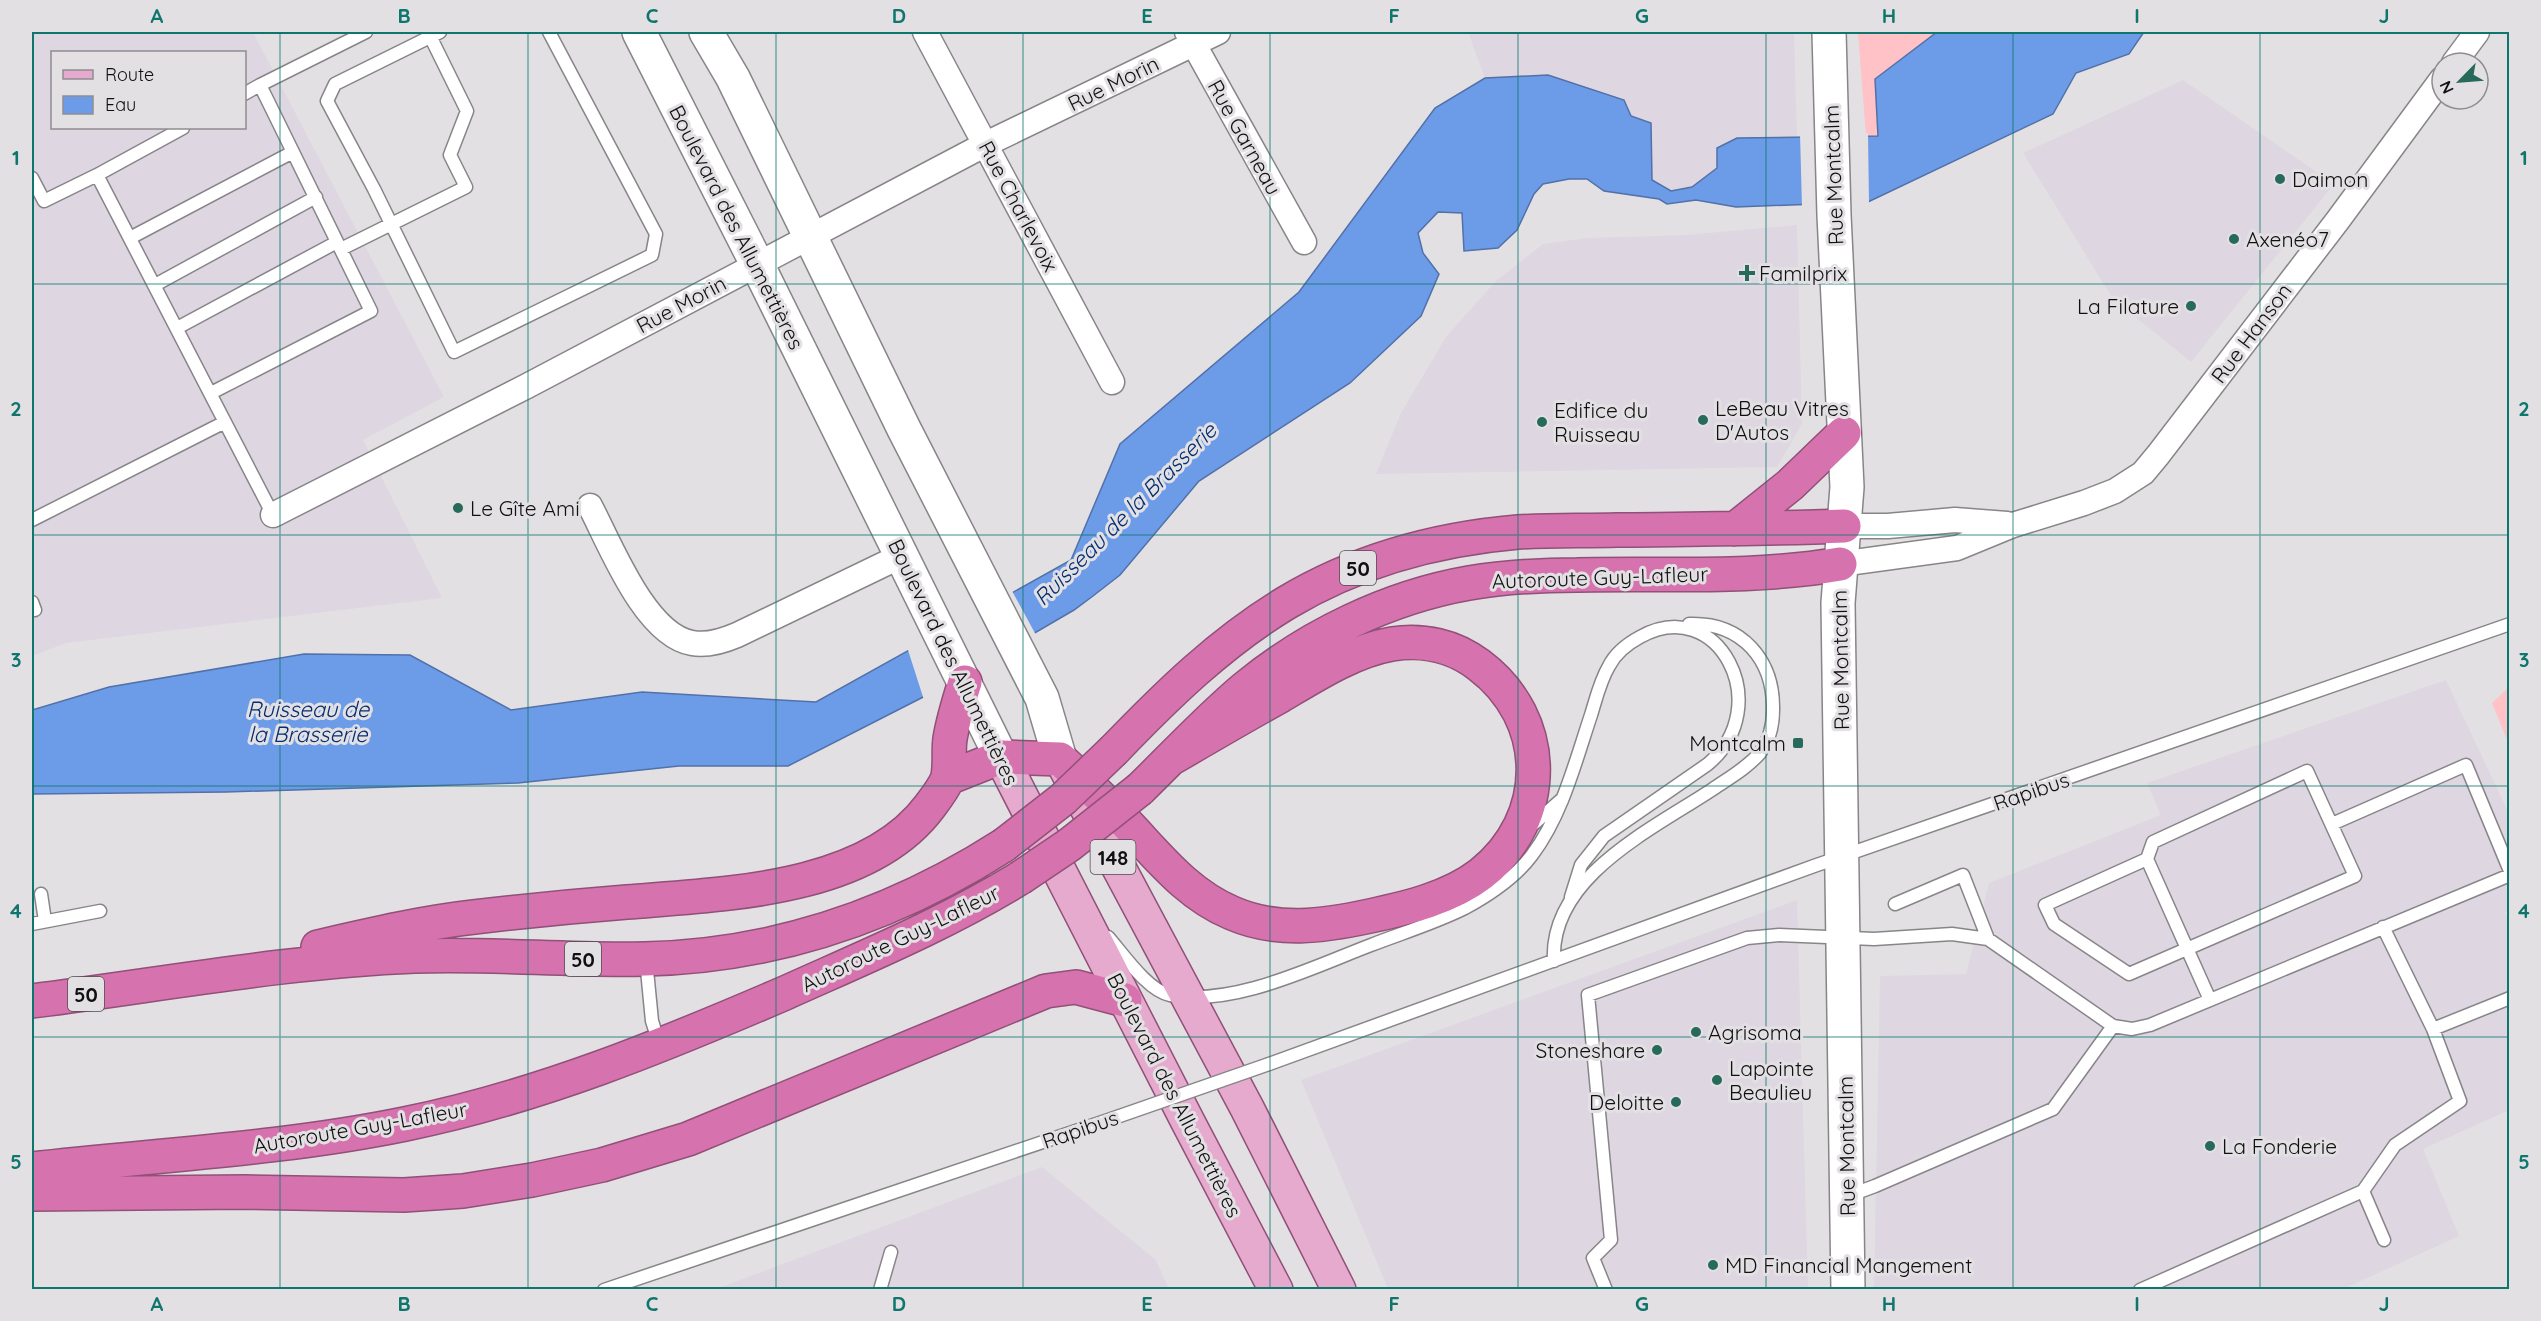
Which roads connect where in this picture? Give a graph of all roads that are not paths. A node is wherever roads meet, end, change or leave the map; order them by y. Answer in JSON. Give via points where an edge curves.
{"nodes":[{"id":1,"x":366,"y":32,"type":"edge"},
{"id":2,"x":549,"y":32,"type":"edge"},
{"id":3,"x":639,"y":32,"type":"edge"},
{"id":4,"x":706,"y":32,"type":"edge"},
{"id":5,"x":925,"y":32,"type":"edge"},
{"id":6,"x":1218,"y":32,"type":"edge"},
{"id":7,"x":1829,"y":32,"type":"edge"},
{"id":8,"x":2477,"y":32,"type":"edge"},
{"id":9,"x":435,"y":34,"type":"edge"},
{"id":10,"x":1190,"y":38,"type":"edge"},
{"id":11,"x":2463,"y":51,"type":"edge"},
{"id":12,"x":260,"y":86,"type":"junction"},
{"id":13,"x":246,"y":93,"type":"edge"},
{"id":14,"x":2430,"y":95,"type":"edge"},
{"id":15,"x":181,"y":129,"type":"edge"},
{"id":16,"x":986,"y":144,"type":"junction"},
{"id":17,"x":293,"y":152,"type":"junction"},
{"id":18,"x":97,"y":175,"type":"junction"},
{"id":19,"x":32,"y":178,"type":"edge"},
{"id":20,"x":316,"y":197,"type":"junction"},
{"id":21,"x":390,"y":224,"type":"junction"},
{"id":22,"x":809,"y":237,"type":"junction"},
{"id":23,"x":130,"y":238,"type":"junction"},
{"id":24,"x":1304,"y":242,"type":"dead end"},
{"id":25,"x":339,"y":246,"type":"junction"},
{"id":26,"x":757,"y":264,"type":"junction"},
{"id":27,"x":155,"y":285,"type":"junction"},
{"id":28,"x":177,"y":328,"type":"junction"},
{"id":29,"x":1112,"y":382,"type":"dead end"},
{"id":30,"x":211,"y":393,"type":"junction"},
{"id":31,"x":225,"y":422,"type":"junction"},
{"id":32,"x":1844,"y":433,"type":"junction"},
{"id":33,"x":590,"y":506,"type":"dead end"},
{"id":34,"x":273,"y":514,"type":"joint"},
{"id":35,"x":32,"y":519,"type":"edge"},
{"id":36,"x":2013,"y":525,"type":"junction"},
{"id":37,"x":1844,"y":526,"type":"junction"},
{"id":38,"x":1735,"y":529,"type":"junction"},
{"id":39,"x":901,"y":556,"type":"junction"},
{"id":40,"x":1840,"y":564,"type":"junction"},
{"id":41,"x":2510,"y":624,"type":"edge"},
{"id":42,"x":1676,"y":627,"type":"junction"},
{"id":43,"x":965,"y":697,"type":"junction"},
{"id":44,"x":1001,"y":757,"type":"junction"},
{"id":45,"x":1172,"y":758,"type":"junction"},
{"id":46,"x":1060,"y":759,"type":"junction"},
{"id":47,"x":948,"y":778,"type":"junction"},
{"id":48,"x":1562,"y":799,"type":"junction"},
{"id":49,"x":2332,"y":824,"type":"junction"},
{"id":50,"x":1510,"y":845,"type":"junction"},
{"id":51,"x":1843,"y":856,"type":"junction"},
{"id":52,"x":2147,"y":860,"type":"junction"},
{"id":53,"x":2510,"y":873,"type":"edge"},
{"id":54,"x":41,"y":894,"type":"dead end"},
{"id":55,"x":1571,"y":897,"type":"junction"},
{"id":56,"x":1072,"y":899,"type":"junction"},
{"id":57,"x":1894,"y":904,"type":"dead end"},
{"id":58,"x":100,"y":911,"type":"dead end"},
{"id":59,"x":45,"y":921,"type":"junction"},
{"id":60,"x":32,"y":924,"type":"edge"},
{"id":61,"x":2383,"y":927,"type":"junction"},
{"id":62,"x":1844,"y":939,"type":"junction"},
{"id":63,"x":1988,"y":939,"type":"junction"},
{"id":64,"x":2187,"y":950,"type":"junction"},
{"id":65,"x":646,"y":959,"type":"junction"},
{"id":66,"x":1554,"y":961,"type":"junction"},
{"id":67,"x":141,"y":987,"type":"junction"},
{"id":68,"x":1187,"y":996,"type":"junction"},
{"id":69,"x":2510,"y":998,"type":"edge"},
{"id":70,"x":1125,"y":1000,"type":"junction"},
{"id":71,"x":2210,"y":1000,"type":"junction"},
{"id":72,"x":32,"y":1001,"type":"edge"},
{"id":73,"x":2113,"y":1026,"type":"junction"},
{"id":74,"x":2433,"y":1029,"type":"junction"},
{"id":75,"x":660,"y":1046,"type":"junction"},
{"id":76,"x":32,"y":1169,"type":"edge"},
{"id":77,"x":2363,"y":1191,"type":"junction"},
{"id":78,"x":32,"y":1194,"type":"edge"},
{"id":79,"x":1847,"y":1196,"type":"junction"},
{"id":80,"x":2384,"y":1240,"type":"dead end"},
{"id":81,"x":891,"y":1252,"type":"dead end"},
{"id":82,"x":604,"y":1290,"type":"edge"},
{"id":83,"x":880,"y":1290,"type":"edge"},
{"id":84,"x":1276,"y":1290,"type":"edge"},
{"id":85,"x":1339,"y":1290,"type":"edge"},
{"id":86,"x":1606,"y":1290,"type":"edge"},
{"id":87,"x":1848,"y":1290,"type":"edge"},
{"id":88,"x":2140,"y":1290,"type":"edge"}],
"edges":[{"from":1,"to":12,"type":"lane"},
{"from":2,"to":21,"type":"lane","via":[[656,234],[652,255],[454,352]]},
{"from":3,"to":26,"type":"main road","name":"Boulevard des Allumettières"},
{"from":4,"to":22,"type":"main road","via":[[733,78]]},
{"from":5,"to":16,"type":"street","name":"Rue Charlevoix"},
{"from":6,"to":10,"type":"street","name":"Rue Morin"},
{"from":7,"to":32,"type":"main road","name":"Rue Montcalm"},
{"from":8,"to":11,"type":"street"},
{"from":9,"to":21,"type":"lane","via":[[467,111],[450,155],[466,188]]},
{"from":9,"to":21,"type":"lane","via":[[335,84],[327,101]]},
{"from":10,"to":16,"type":"street","name":"Rue Morin"},
{"from":10,"to":24,"type":"street","name":"Rue Garneau"},
{"from":12,"to":13,"type":"lane"},
{"from":12,"to":17,"type":"lane"},
{"from":14,"to":36,"type":"street","name":"Rue Hanson","via":[[2150,465],[2115,491]]},
{"from":15,"to":18,"type":"lane"},
{"from":16,"to":22,"type":"street","name":"Rue Morin"},
{"from":16,"to":29,"type":"street","name":"Rue Charlevoix"},
{"from":17,"to":20,"type":"lane"},
{"from":17,"to":23,"type":"lane"},
{"from":18,"to":19,"type":"lane","via":[[44,201]]},
{"from":18,"to":23,"type":"lane"},
{"from":20,"to":25,"type":"lane"},
{"from":20,"to":27,"type":"lane"},
{"from":21,"to":25,"type":"lane"},
{"from":22,"to":26,"type":"street","name":"Rue Morin"},
{"from":22,"to":46,"type":"main road","via":[[1042,698]]},
{"from":23,"to":27,"type":"lane"},
{"from":25,"to":28,"type":"lane"},
{"from":25,"to":30,"type":"lane","via":[[371,311]]},
{"from":26,"to":34,"type":"street","name":"Rue Morin"},
{"from":26,"to":39,"type":"main road","name":"Boulevard des Allumettières"},
{"from":27,"to":28,"type":"lane"},
{"from":28,"to":30,"type":"lane"},
{"from":30,"to":31,"type":"lane"},
{"from":31,"to":34,"type":"lane"},
{"from":31,"to":35,"type":"lane"},
{"from":32,"to":37,"type":"main road","name":"Rue Montcalm"},
{"from":32,"to":38,"type":"highway","via":[[1790,485]]},
{"from":33,"to":39,"type":"street","via":[[645,609],[666,630],[692,644],[736,635]]},
{"from":36,"to":37,"type":"street","name":"Rue Hanson","via":[[1955,520]]},
{"from":36,"to":40,"type":"street","name":"Rue Hanson","via":[[1957,548]]},
{"from":37,"to":38,"type":"highway","name":"Autoroute Guy-Lafleur","number":"50"},
{"from":37,"to":40,"type":"main road","name":"Rue Montcalm"},
{"from":38,"to":65,"type":"highway","name":"Autoroute Guy-Lafleur","number":"50","bridge":true,"via":[[1496,534],[1435,544],[1366,564],[1305,592],[1236,636],[1172,691],[1063,799],[1004,845],[922,892],[839,927],[787,942],[697,957]]},
{"from":39,"to":43,"type":"main road","name":"Boulevard des Allumettières","via":[[934,621]]},
{"from":40,"to":45,"type":"highway","name":"Autoroute Guy-Lafleur","number":"50","via":[[1784,572],[1517,577],[1468,583],[1415,596],[1360,617],[1287,658],[1227,703]]},
{"from":40,"to":51,"type":"main road","name":"Rue Montcalm"},
{"from":41,"to":51,"type":"lane","name":"Rapibus"},
{"from":42,"to":48,"type":"lane","via":[[1642,635],[1609,665]]},
{"from":42,"to":55,"type":"lane","via":[[1693,629],[1708,637],[1729,665],[1739,694],[1735,729],[1728,743],[1708,764],[1604,836],[1581,865]]},
{"from":42,"to":55,"type":"lane","via":[[1697,624],[1727,631],[1761,658],[1768,672],[1773,707],[1766,743],[1741,770],[1611,857]]},
{"from":43,"to":44,"type":"main road","name":"Boulevard des Allumettières"},
{"from":43,"to":47,"type":"highway","via":[[949,746]]},
{"from":44,"to":46,"type":"highway"},
{"from":44,"to":47,"type":"highway"},
{"from":44,"to":56,"type":"main road","name":"Boulevard des Allumettières"},
{"from":45,"to":50,"type":"highway","via":[[1352,657],[1393,644],[1435,645],[1462,654],[1486,671],[1507,693],[1522,718],[1531,745],[1534,774],[1525,817]]},
{"from":45,"to":75,"type":"highway","name":"Autoroute Guy-Lafleur","number":"50","bridge":true,"via":[[1076,840],[961,912]]},
{"from":46,"to":50,"type":"highway","via":[[1194,891],[1233,914],[1264,924],[1325,925],[1425,901],[1471,881]]},
{"from":46,"to":68,"type":"main road","number":"148"},
{"from":47,"to":67,"type":"highway","via":[[923,815],[886,847],[860,860],[796,880],[726,893],[423,923]]},
{"from":48,"to":50,"type":"lane"},
{"from":48,"to":68,"type":"lane","via":[[1530,858],[1510,878],[1464,908],[1264,984],[1222,994]]},
{"from":49,"to":52,"type":"lane","via":[[2307,771],[2153,842]]},
{"from":49,"to":53,"type":"lane","via":[[2466,765]]},
{"from":49,"to":64,"type":"lane","via":[[2355,876]]},
{"from":51,"to":62,"type":"main road","name":"Rue Montcalm"},
{"from":51,"to":66,"type":"lane","name":"Rapibus"},
{"from":52,"to":64,"type":"lane"},
{"from":52,"to":64,"type":"lane","via":[[2045,905],[2054,924],[2129,974]]},
{"from":53,"to":61,"type":"lane"},
{"from":54,"to":59,"type":"lane"},
{"from":55,"to":66,"type":"lane","via":[[1559,921]]},
{"from":56,"to":68,"type":"lane","via":[[1151,986],[1164,994]]},
{"from":56,"to":70,"type":"main road","name":"Boulevard des Allumettières"},
{"from":57,"to":63,"type":"lane","via":[[1964,875]]},
{"from":58,"to":59,"type":"lane"},
{"from":59,"to":60,"type":"lane"},
{"from":61,"to":71,"type":"lane"},
{"from":61,"to":74,"type":"lane"},
{"from":62,"to":63,"type":"lane","via":[[1953,934]]},
{"from":62,"to":79,"type":"main road","name":"Rue Montcalm"},
{"from":62,"to":86,"type":"lane","via":[[1779,935],[1747,938],[1588,995],[1611,1240],[1593,1258]]},
{"from":63,"to":73,"type":"lane"},
{"from":64,"to":71,"type":"lane"},
{"from":65,"to":67,"type":"highway","name":"Autoroute Guy-Lafleur","number":"50","via":[[397,957]]},
{"from":65,"to":75,"type":"lane","via":[[652,1021]]},
{"from":66,"to":82,"type":"lane","name":"Rapibus","bridge":true,"via":[[1111,1119]]},
{"from":67,"to":72,"type":"highway","name":"Autoroute Guy-Lafleur","number":"50"},
{"from":68,"to":85,"type":"main road","number":"148"},
{"from":69,"to":74,"type":"lane"},
{"from":70,"to":78,"type":"highway","via":[[1076,987],[1046,991],[688,1139],[603,1165],[507,1185],[404,1195]]},
{"from":70,"to":84,"type":"main road","name":"Boulevard des Allumettières"},
{"from":71,"to":73,"type":"lane","via":[[2150,1025],[2132,1029]]},
{"from":73,"to":79,"type":"lane","via":[[2053,1109]]},
{"from":74,"to":77,"type":"lane","via":[[2460,1101],[2395,1144]]},
{"from":75,"to":76,"type":"highway","name":"Autoroute Guy-Lafleur","number":"50","via":[[541,1090],[402,1125],[256,1146]]},
{"from":77,"to":80,"type":"lane"},
{"from":77,"to":88,"type":"lane"},
{"from":79,"to":87,"type":"main road","name":"Rue Montcalm"},
{"from":81,"to":83,"type":"lane"}]}
